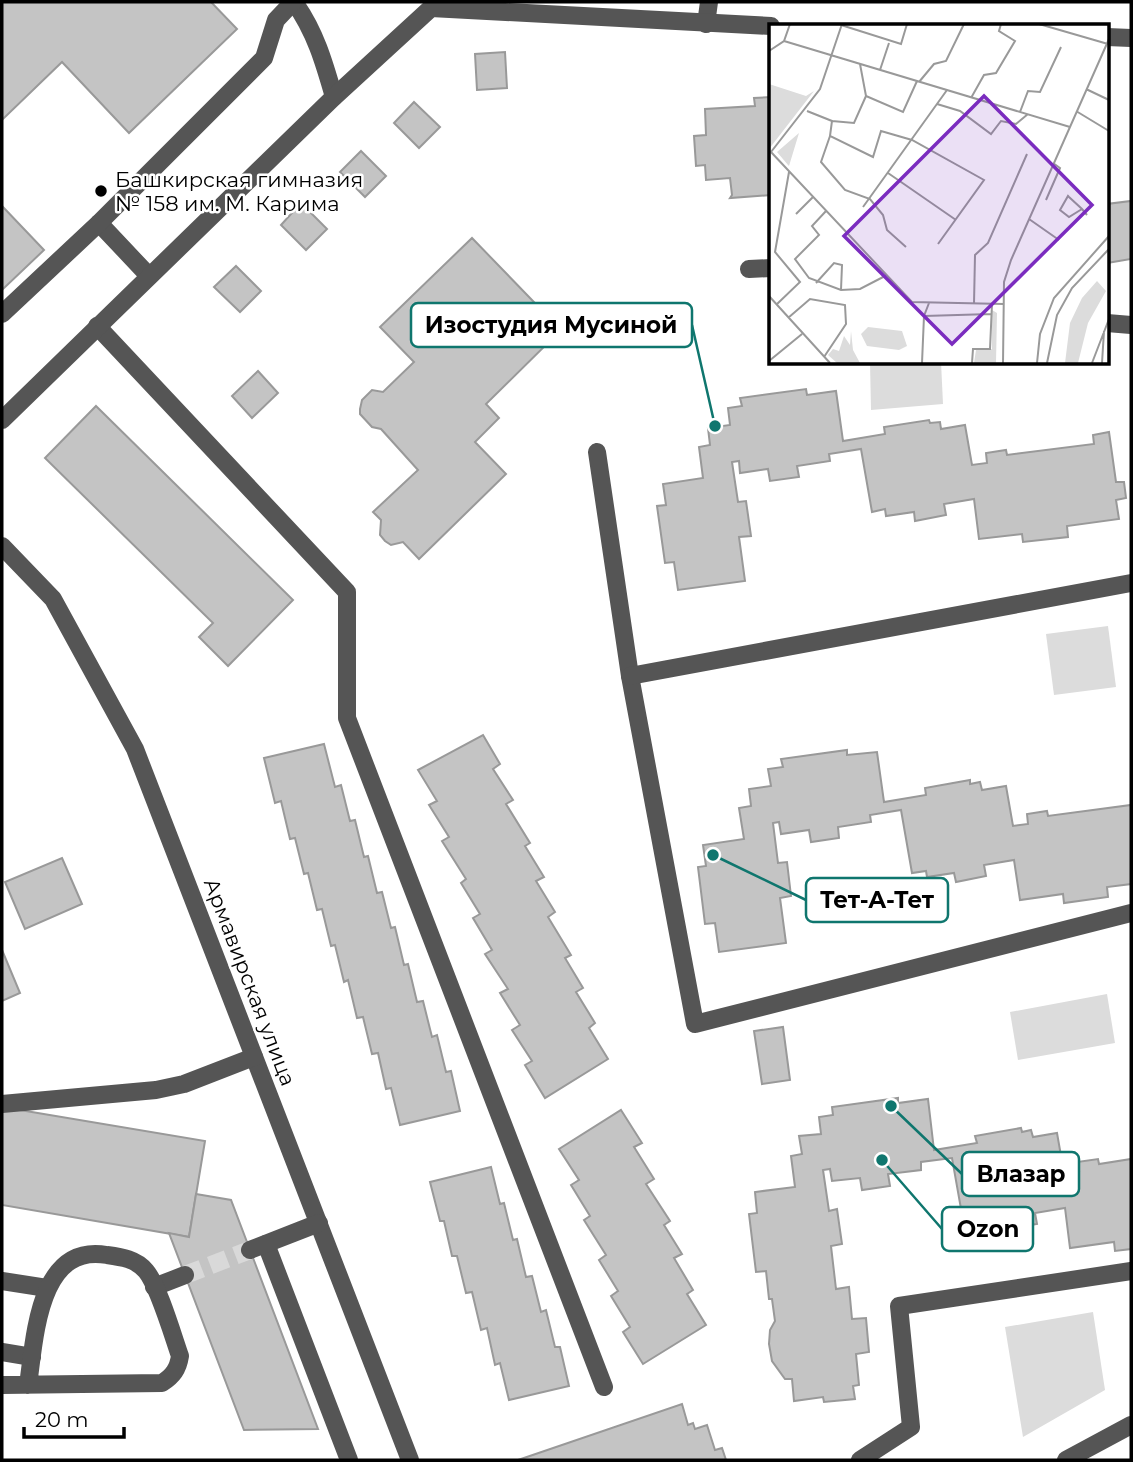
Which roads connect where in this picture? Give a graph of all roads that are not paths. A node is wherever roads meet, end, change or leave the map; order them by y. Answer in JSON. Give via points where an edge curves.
{"nodes":[{"id":1,"x":294,"y":2,"type":"edge"},
{"id":2,"x":709,"y":2,"type":"edge"},
{"id":3,"x":706,"y":24,"type":"junction"},
{"id":4,"x":769,"y":26,"type":"edge"},
{"id":5,"x":1108,"y":37,"type":"edge"},
{"id":6,"x":1131,"y":38,"type":"edge"},
{"id":7,"x":334,"y":97,"type":"junction"},
{"id":8,"x":99,"y":223,"type":"junction"},
{"id":9,"x":769,"y":268,"type":"edge"},
{"id":10,"x":749,"y":269,"type":"dead end"},
{"id":11,"x":149,"y":276,"type":"junction"},
{"id":12,"x":2,"y":314,"type":"edge"},
{"id":13,"x":1108,"y":323,"type":"edge"},
{"id":14,"x":97,"y":326,"type":"junction"},
{"id":15,"x":1131,"y":326,"type":"edge"},
{"id":16,"x":2,"y":418,"type":"edge"},
{"id":17,"x":597,"y":452,"type":"dead end"},
{"id":18,"x":2,"y":546,"type":"edge"},
{"id":19,"x":1131,"y":583,"type":"edge"},
{"id":20,"x":630,"y":676,"type":"junction"},
{"id":21,"x":1131,"y":913,"type":"edge"},
{"id":22,"x":254,"y":1057,"type":"junction"},
{"id":23,"x":2,"y":1104,"type":"edge"},
{"id":24,"x":318,"y":1223,"type":"junction"},
{"id":25,"x":1131,"y":1271,"type":"edge"},
{"id":26,"x":185,"y":1275,"type":"tunnel mouth"},
{"id":27,"x":2,"y":1281,"type":"edge"},
{"id":28,"x":154,"y":1287,"type":"junction"},
{"id":29,"x":47,"y":1288,"type":"junction"},
{"id":30,"x":2,"y":1352,"type":"edge"},
{"id":31,"x":32,"y":1357,"type":"junction"},
{"id":32,"x":2,"y":1385,"type":"edge"},
{"id":33,"x":28,"y":1385,"type":"junction"},
{"id":34,"x":604,"y":1387,"type":"dead end"},
{"id":35,"x":1131,"y":1425,"type":"edge"},
{"id":36,"x":349,"y":1460,"type":"edge"},
{"id":37,"x":410,"y":1460,"type":"edge"},
{"id":38,"x":860,"y":1460,"type":"edge"},
{"id":39,"x":1066,"y":1460,"type":"edge"}],
"edges":[{"from":1,"to":7,"type":"street","via":[[317,41]]},
{"from":1,"to":8,"type":"street","via":[[276,20],[264,58]]},
{"from":2,"to":3,"type":"street"},
{"from":3,"to":4,"type":"street"},
{"from":3,"to":7,"type":"street","via":[[431,8]]},
{"from":5,"to":6,"type":"street"},
{"from":7,"to":11,"type":"street"},
{"from":8,"to":11,"type":"street"},
{"from":8,"to":12,"type":"street"},
{"from":9,"to":10,"type":"street"},
{"from":11,"to":14,"type":"street"},
{"from":13,"to":15,"type":"street"},
{"from":14,"to":16,"type":"street"},
{"from":14,"to":34,"type":"street","via":[[347,592],[346,718]]},
{"from":17,"to":20,"type":"street"},
{"from":18,"to":22,"type":"street","name":"Армавирская улица","via":[[53,599],[135,749]]},
{"from":19,"to":20,"type":"street"},
{"from":20,"to":21,"type":"street","via":[[695,1024]]},
{"from":22,"to":23,"type":"street","via":[[156,1090]]},
{"from":22,"to":24,"type":"street","name":"Армавирская улица"},
{"from":24,"to":36,"type":"street","via":[[258,1247]]},
{"from":24,"to":37,"type":"street","name":"Армавирская улица"},
{"from":25,"to":38,"type":"street","via":[[899,1306],[911,1427]]},
{"from":26,"to":28,"type":"street"},
{"from":27,"to":29,"type":"street"},
{"from":28,"to":29,"type":"street","via":[[145,1270],[132,1260],[93,1252],[78,1256]]},
{"from":28,"to":33,"type":"street","via":[[180,1356],[170,1378],[162,1383]]},
{"from":29,"to":31,"type":"street"},
{"from":30,"to":31,"type":"street"},
{"from":31,"to":33,"type":"street"},
{"from":32,"to":33,"type":"street"},
{"from":35,"to":39,"type":"street"}]}
